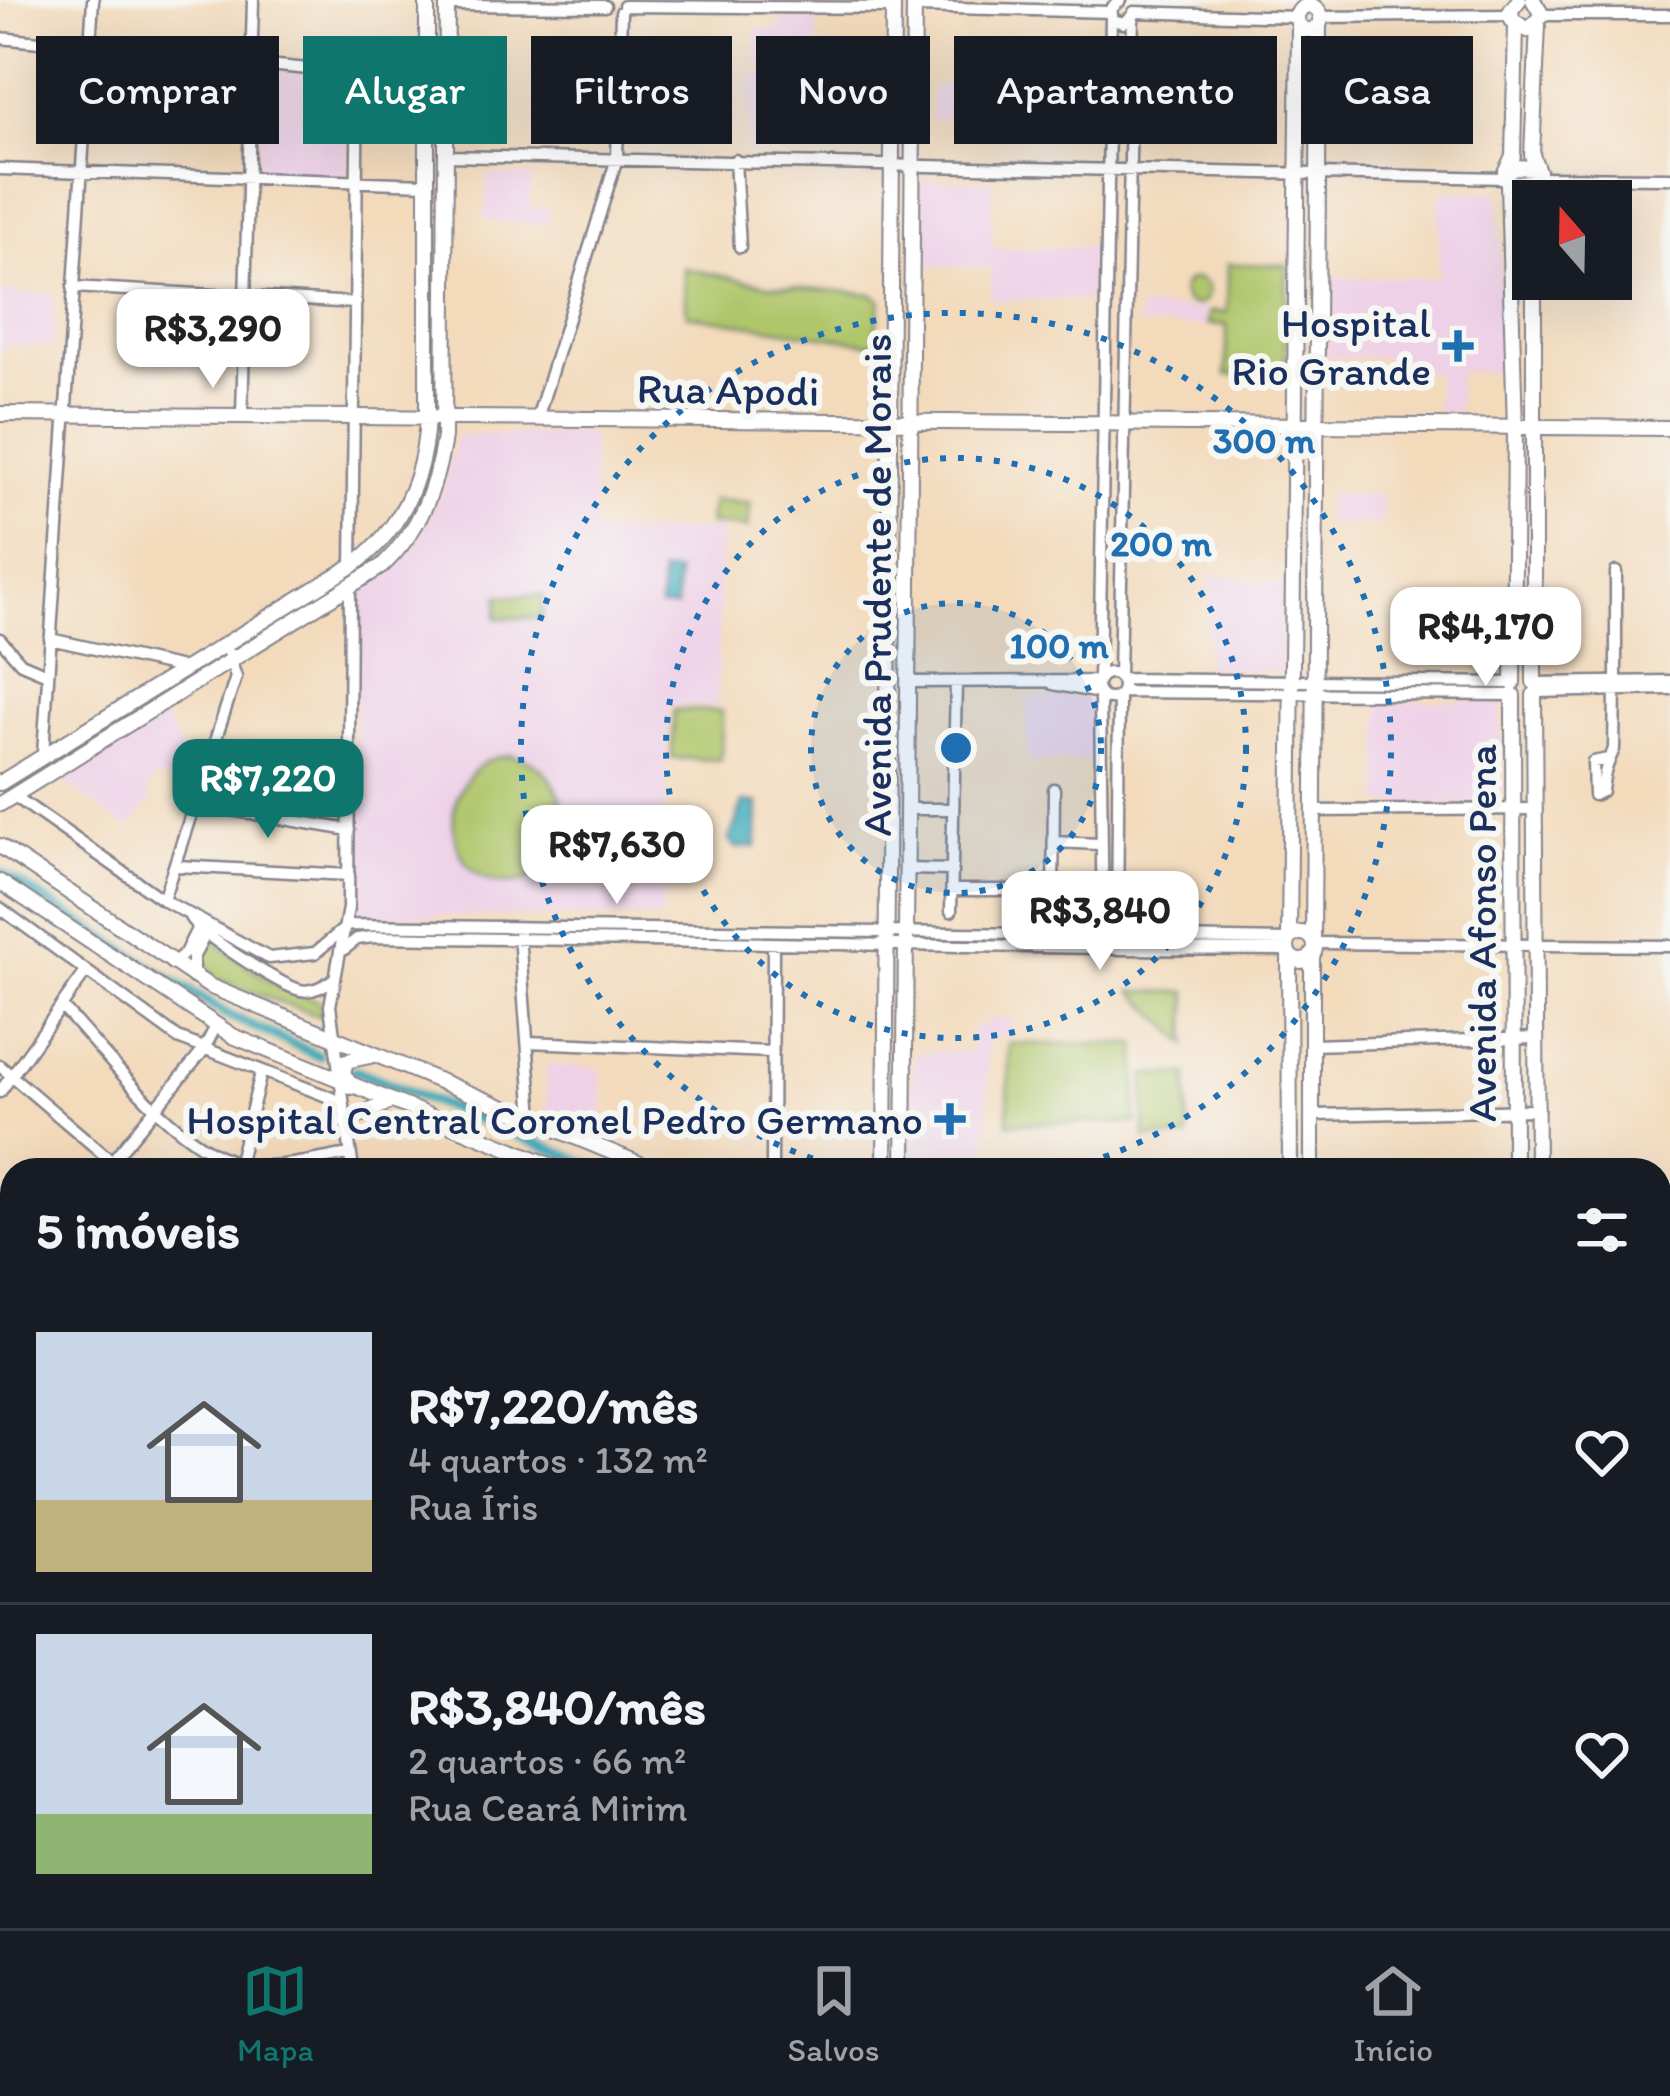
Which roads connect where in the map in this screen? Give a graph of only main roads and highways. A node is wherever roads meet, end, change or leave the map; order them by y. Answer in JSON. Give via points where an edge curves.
{"nodes":[{"id":1,"x":427,"y":0,"type":"edge"},
{"id":2,"x":447,"y":3,"type":"edge"},
{"id":3,"x":893,"y":4,"type":"edge"},
{"id":4,"x":914,"y":4,"type":"edge"},
{"id":5,"x":1537,"y":8,"type":"edge"},
{"id":6,"x":1516,"y":9,"type":"edge"},
{"id":7,"x":1299,"y":13,"type":"edge"},
{"id":8,"x":1319,"y":13,"type":"edge"},
{"id":9,"x":427,"y":36,"type":"edge"},
{"id":10,"x":1297,"y":85,"type":"junction"},
{"id":11,"x":1301,"y":85,"type":"edge"},
{"id":12,"x":427,"y":144,"type":"edge"},
{"id":13,"x":432,"y":144,"type":"edge"},
{"id":14,"x":1321,"y":144,"type":"edge"},
{"id":15,"x":445,"y":156,"type":"junction"},
{"id":16,"x":1506,"y":177,"type":"junction"},
{"id":17,"x":1538,"y":177,"type":"junction"},
{"id":18,"x":1537,"y":180,"type":"edge"},
{"id":19,"x":426,"y":184,"type":"junction"},
{"id":20,"x":445,"y":223,"type":"junction"},
{"id":21,"x":1297,"y":262,"type":"junction"},
{"id":22,"x":1320,"y":263,"type":"junction"},
{"id":23,"x":1511,"y":272,"type":"joint"},
{"id":24,"x":1534,"y":300,"type":"edge"},
{"id":25,"x":1296,"y":335,"type":"junction"},
{"id":26,"x":1320,"y":336,"type":"junction"},
{"id":27,"x":0,"y":414,"type":"edge"},
{"id":28,"x":427,"y":418,"type":"junction"},
{"id":29,"x":445,"y":418,"type":"junction"},
{"id":30,"x":890,"y":425,"type":"junction"},
{"id":31,"x":908,"y":425,"type":"junction"},
{"id":32,"x":1296,"y":427,"type":"junction"},
{"id":33,"x":1319,"y":427,"type":"junction"},
{"id":34,"x":1670,"y":428,"type":"edge"},
{"id":35,"x":1515,"y":429,"type":"junction"},
{"id":36,"x":1535,"y":430,"type":"junction"},
{"id":37,"x":1317,"y":514,"type":"junction"},
{"id":38,"x":1294,"y":515,"type":"junction"},
{"id":39,"x":1294,"y":581,"type":"junction"},
{"id":40,"x":1316,"y":581,"type":"junction"},
{"id":41,"x":295,"y":601,"type":"junction"},
{"id":42,"x":889,"y":612,"type":"junction"},
{"id":43,"x":909,"y":612,"type":"junction"},
{"id":44,"x":301,"y":617,"type":"junction"},
{"id":45,"x":1534,"y":688,"type":"junction"},
{"id":46,"x":1512,"y":689,"type":"junction"},
{"id":47,"x":141,"y":694,"type":"junction"},
{"id":48,"x":151,"y":709,"type":"junction"},
{"id":49,"x":889,"y":753,"type":"junction"},
{"id":50,"x":908,"y":753,"type":"junction"},
{"id":51,"x":1,"y":780,"type":"edge"},
{"id":52,"x":1315,"y":794,"type":"junction"},
{"id":53,"x":1291,"y":795,"type":"junction"},
{"id":54,"x":6,"y":800,"type":"edge"},
{"id":55,"x":1315,"y":812,"type":"junction"},
{"id":56,"x":1291,"y":813,"type":"junction"},
{"id":57,"x":0,"y":846,"type":"edge"},
{"id":58,"x":0,"y":882,"type":"edge"},
{"id":59,"x":1288,"y":945,"type":"junction"},
{"id":60,"x":1316,"y":946,"type":"junction"},
{"id":61,"x":885,"y":1015,"type":"junction"},
{"id":62,"x":1312,"y":1049,"type":"junction"},
{"id":63,"x":1290,"y":1052,"type":"junction"},
{"id":64,"x":381,"y":1058,"type":"junction"},
{"id":65,"x":902,"y":1064,"type":"junction"},
{"id":66,"x":347,"y":1086,"type":"junction"},
{"id":67,"x":387,"y":1103,"type":"junction"},
{"id":68,"x":346,"y":1122,"type":"road end"},
{"id":69,"x":524,"y":1158,"type":"edge"},
{"id":70,"x":627,"y":1158,"type":"edge"},
{"id":71,"x":885,"y":1158,"type":"edge"},
{"id":72,"x":904,"y":1158,"type":"edge"},
{"id":73,"x":1290,"y":1158,"type":"edge"},
{"id":74,"x":1312,"y":1158,"type":"edge"},
{"id":75,"x":1514,"y":1158,"type":"edge"},
{"id":76,"x":1537,"y":1158,"type":"edge"}],
"edges":[{"from":1,"to":9,"type":"main road"},
{"from":2,"to":15,"type":"main road"},
{"from":3,"to":30,"type":"main road","name":"Avenida Prudente de Morais"},
{"from":4,"to":31,"type":"main road","name":"Avenida Prudente de Morais"},
{"from":5,"to":6,"type":"main road","via":[[1528,30]]},
{"from":5,"to":17,"type":"main road"},
{"from":6,"to":16,"type":"main road","name":"Avenida Afonso Pena"},
{"from":7,"to":8,"type":"main road"},
{"from":7,"to":8,"type":"main road","via":[[1311,30]]},
{"from":7,"to":10,"type":"main road"},
{"from":10,"to":11,"type":"main road"},
{"from":10,"to":21,"type":"main road"},
{"from":12,"to":19,"type":"main road"},
{"from":13,"to":15,"type":"main road"},
{"from":14,"to":22,"type":"main road"},
{"from":15,"to":20,"type":"main road"},
{"from":16,"to":17,"type":"main road"},
{"from":16,"to":23,"type":"main road","name":"Avenida Afonso Pena"},
{"from":17,"to":18,"type":"main road"},
{"from":19,"to":20,"type":"main road","via":[[437,188]]},
{"from":19,"to":28,"type":"main road"},
{"from":20,"to":29,"type":"main road"},
{"from":21,"to":22,"type":"main road"},
{"from":21,"to":25,"type":"main road"},
{"from":22,"to":26,"type":"main road"},
{"from":23,"to":35,"type":"main road","name":"Avenida Afonso Pena"},
{"from":24,"to":36,"type":"main road","name":"Avenida Afonso Pena"},
{"from":25,"to":26,"type":"main road"},
{"from":25,"to":32,"type":"main road"},
{"from":26,"to":33,"type":"main road"},
{"from":27,"to":28,"type":"main road","name":"Rua Apodi"},
{"from":28,"to":29,"type":"main road","name":"Rua Apodi"},
{"from":28,"to":41,"type":"main road","via":[[409,502],[379,544]]},
{"from":29,"to":30,"type":"main road","name":"Rua Apodi"},
{"from":29,"to":44,"type":"main road","via":[[437,476],[416,526],[382,566]]},
{"from":30,"to":31,"type":"main road","name":"Rua Apodi"},
{"from":30,"to":42,"type":"main road","name":"Avenida Prudente de Morais"},
{"from":31,"to":32,"type":"main road","name":"Rua Apodi"},
{"from":31,"to":43,"type":"main road","name":"Avenida Prudente de Morais"},
{"from":32,"to":33,"type":"main road","name":"Rua Apodi"},
{"from":32,"to":38,"type":"main road"},
{"from":33,"to":35,"type":"main road","name":"Rua Apodi"},
{"from":33,"to":37,"type":"main road"},
{"from":34,"to":36,"type":"main road","name":"Rua Apodi"},
{"from":35,"to":36,"type":"main road","name":"Rua Apodi"},
{"from":35,"to":46,"type":"main road","name":"Avenida Afonso Pena"},
{"from":36,"to":45,"type":"main road","name":"Avenida Afonso Pena"},
{"from":37,"to":38,"type":"main road"},
{"from":37,"to":40,"type":"main road"},
{"from":38,"to":39,"type":"main road"},
{"from":39,"to":40,"type":"main road"},
{"from":39,"to":53,"type":"main road"},
{"from":40,"to":52,"type":"main road"},
{"from":41,"to":44,"type":"main road","via":[[292,613]]},
{"from":41,"to":47,"type":"main road"},
{"from":42,"to":43,"type":"main road"},
{"from":42,"to":49,"type":"main road","name":"Avenida Prudente de Morais"},
{"from":43,"to":50,"type":"main road","name":"Avenida Prudente de Morais"},
{"from":44,"to":48,"type":"main road"},
{"from":45,"to":46,"type":"main road","via":[[1523,676]]},
{"from":45,"to":76,"type":"main road","name":"Avenida Afonso Pena"},
{"from":46,"to":75,"type":"main road","name":"Avenida Afonso Pena"},
{"from":47,"to":48,"type":"main road"},
{"from":47,"to":51,"type":"main road"},
{"from":48,"to":54,"type":"main road"},
{"from":49,"to":50,"type":"main road"},
{"from":49,"to":61,"type":"main road","name":"Avenida Prudente de Morais"},
{"from":50,"to":65,"type":"main road","name":"Avenida Prudente de Morais"},
{"from":52,"to":53,"type":"main road"},
{"from":52,"to":55,"type":"main road"},
{"from":53,"to":56,"type":"main road"},
{"from":55,"to":56,"type":"main road"},
{"from":55,"to":60,"type":"main road"},
{"from":56,"to":59,"type":"main road"},
{"from":57,"to":64,"type":"main road","via":[[193,978]]},
{"from":58,"to":66,"type":"main road","via":[[216,1026]]},
{"from":59,"to":60,"type":"main road","via":[[1301,932]]},
{"from":59,"to":60,"type":"main road","via":[[1300,961]]},
{"from":59,"to":63,"type":"main road"},
{"from":60,"to":62,"type":"main road"},
{"from":61,"to":65,"type":"main road"},
{"from":61,"to":71,"type":"main road","name":"Avenida Prudente de Morais"},
{"from":62,"to":63,"type":"main road"},
{"from":62,"to":74,"type":"main road"},
{"from":63,"to":73,"type":"main road"},
{"from":64,"to":66,"type":"main road","via":[[346,1061]]},
{"from":64,"to":70,"type":"main road"},
{"from":65,"to":72,"type":"main road","name":"Avenida Prudente de Morais"},
{"from":66,"to":67,"type":"main road"},
{"from":67,"to":68,"type":"main road"},
{"from":67,"to":69,"type":"main road"}]}
